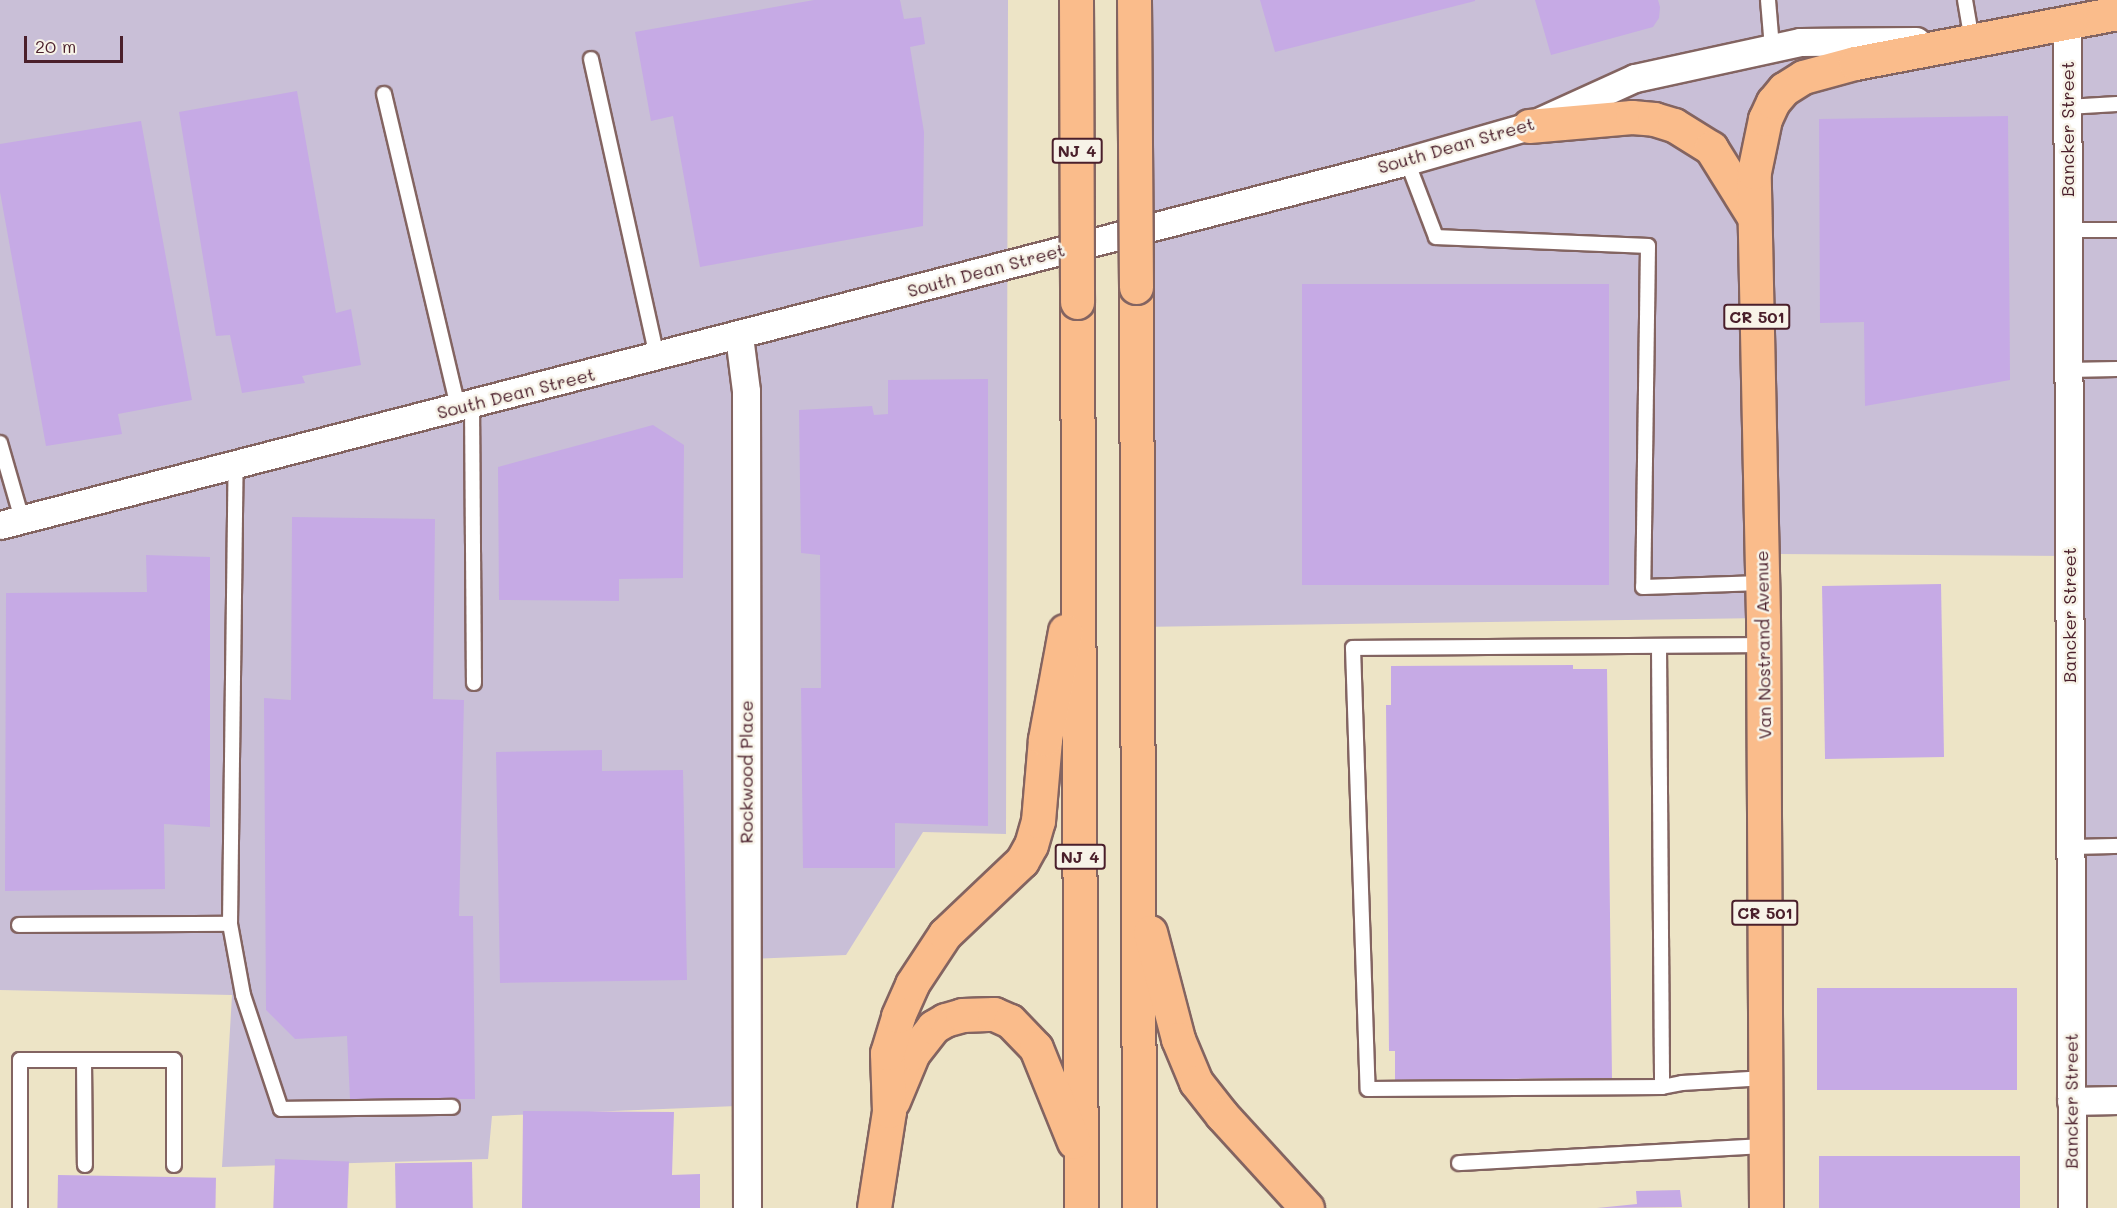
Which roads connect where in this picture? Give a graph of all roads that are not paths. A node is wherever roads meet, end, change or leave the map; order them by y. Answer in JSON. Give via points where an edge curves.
{"nodes":[{"id":1,"x":1076,"y":0,"type":"edge"},
{"id":2,"x":1134,"y":0,"type":"edge"},
{"id":3,"x":1768,"y":0,"type":"edge"},
{"id":4,"x":1965,"y":0,"type":"edge"},
{"id":5,"x":2117,"y":13,"type":"edge"},
{"id":6,"x":2067,"y":21,"type":"junction"},
{"id":7,"x":1972,"y":41,"type":"junction"},
{"id":8,"x":1772,"y":48,"type":"junction"},
{"id":9,"x":591,"y":59,"type":"dead end"},
{"id":10,"x":1785,"y":88,"type":"joint"},
{"id":11,"x":384,"y":94,"type":"dead end"},
{"id":12,"x":2117,"y":104,"type":"edge"},
{"id":13,"x":2067,"y":106,"type":"junction"},
{"id":14,"x":1529,"y":126,"type":"junction"},
{"id":15,"x":1407,"y":161,"type":"junction"},
{"id":16,"x":1755,"y":220,"type":"junction"},
{"id":17,"x":2068,"y":230,"type":"junction"},
{"id":18,"x":2117,"y":230,"type":"edge"},
{"id":19,"x":739,"y":336,"type":"junction"},
{"id":20,"x":657,"y":357,"type":"junction"},
{"id":21,"x":2117,"y":369,"type":"edge"},
{"id":22,"x":2068,"y":370,"type":"junction"},
{"id":23,"x":465,"y":406,"type":"junction"},
{"id":24,"x":0,"y":443,"type":"edge"},
{"id":25,"x":236,"y":465,"type":"junction"},
{"id":26,"x":11,"y":522,"type":"edge"},
{"id":27,"x":1079,"y":553,"type":"junction"},
{"id":28,"x":1762,"y":583,"type":"junction"},
{"id":29,"x":1763,"y":645,"type":"junction"},
{"id":30,"x":1659,"y":646,"type":"junction"},
{"id":31,"x":474,"y":683,"type":"dead end"},
{"id":32,"x":2117,"y":846,"type":"edge"},
{"id":33,"x":2070,"y":847,"type":"junction"},
{"id":34,"x":1138,"y":886,"type":"junction"},
{"id":35,"x":231,"y":924,"type":"junction"},
{"id":36,"x":19,"y":925,"type":"dead end"},
{"id":37,"x":84,"y":1060,"type":"junction"},
{"id":38,"x":1766,"y":1078,"type":"junction"},
{"id":39,"x":1662,"y":1087,"type":"junction"},
{"id":40,"x":2117,"y":1100,"type":"edge"},
{"id":41,"x":2071,"y":1101,"type":"junction"},
{"id":42,"x":452,"y":1107,"type":"dead end"},
{"id":43,"x":889,"y":1111,"type":"junction"},
{"id":44,"x":1766,"y":1146,"type":"junction"},
{"id":45,"x":1081,"y":1161,"type":"junction"},
{"id":46,"x":1459,"y":1163,"type":"dead end"},
{"id":47,"x":85,"y":1165,"type":"dead end"},
{"id":48,"x":174,"y":1165,"type":"dead end"},
{"id":49,"x":20,"y":1208,"type":"edge"},
{"id":50,"x":747,"y":1208,"type":"edge"},
{"id":51,"x":873,"y":1208,"type":"edge"},
{"id":52,"x":1082,"y":1208,"type":"edge"},
{"id":53,"x":1139,"y":1208,"type":"edge"},
{"id":54,"x":1307,"y":1208,"type":"edge"},
{"id":55,"x":1766,"y":1208,"type":"edge"},
{"id":56,"x":2072,"y":1208,"type":"edge"}],
"edges":[{"from":1,"to":27,"type":"main road","number":"NJ 4","bridge":true},
{"from":2,"to":34,"type":"main road","bridge":true},
{"from":3,"to":8,"type":"lane"},
{"from":4,"to":7,"type":"lane"},
{"from":5,"to":6,"type":"main road","name":"South Dean Street","number":"CR 501"},
{"from":6,"to":7,"type":"main road","name":"South Dean Street","number":"CR 501"},
{"from":6,"to":13,"type":"street","name":"Bancker Street"},
{"from":7,"to":8,"type":"street","name":"South Dean Street","via":[[1800,42]]},
{"from":7,"to":10,"type":"main road","name":"South Dean Street","number":"CR 501","via":[[1826,70],[1803,76]]},
{"from":8,"to":14,"type":"street","name":"South Dean Street","via":[[1635,78]]},
{"from":9,"to":20,"type":"lane"},
{"from":10,"to":16,"type":"main road","name":"Van Nostrand Avenue","number":"CR 501","via":[[1765,118],[1758,144]]},
{"from":11,"to":23,"type":"lane"},
{"from":12,"to":13,"type":"lane"},
{"from":13,"to":17,"type":"street","name":"Bancker Street"},
{"from":14,"to":15,"type":"street","name":"South Dean Street"},
{"from":14,"to":16,"type":"main road","via":[[1632,117],[1674,125],[1711,148]]},
{"from":15,"to":19,"type":"street","name":"South Dean Street"},
{"from":15,"to":28,"type":"lane","via":[[1436,237],[1648,246],[1643,587]]},
{"from":16,"to":28,"type":"main road","name":"Van Nostrand Avenue","number":"CR 501"},
{"from":17,"to":18,"type":"lane"},
{"from":17,"to":22,"type":"street","name":"Bancker Street"},
{"from":19,"to":20,"type":"street","name":"South Dean Street"},
{"from":19,"to":50,"type":"street","name":"Rockwood Place","via":[[746,390]]},
{"from":20,"to":23,"type":"street","name":"South Dean Street"},
{"from":21,"to":22,"type":"lane"},
{"from":22,"to":33,"type":"street","name":"Bancker Street"},
{"from":23,"to":25,"type":"street","name":"South Dean Street"},
{"from":23,"to":31,"type":"lane"},
{"from":24,"to":26,"type":"lane"},
{"from":25,"to":26,"type":"street","name":"South Dean Street"},
{"from":25,"to":35,"type":"lane"},
{"from":27,"to":43,"type":"main road","via":[[1045,739],[1042,794],[1031,845],[1022,861],[945,934],[912,984],[887,1053]]},
{"from":27,"to":45,"type":"main road","number":"NJ 4"},
{"from":28,"to":29,"type":"main road","name":"Van Nostrand Avenue","number":"CR 501"},
{"from":29,"to":30,"type":"lane"},
{"from":29,"to":38,"type":"main road","name":"Van Nostrand Avenue","number":"CR 501"},
{"from":30,"to":39,"type":"lane"},
{"from":30,"to":39,"type":"lane","via":[[1353,648],[1368,1089]]},
{"from":32,"to":33,"type":"lane"},
{"from":33,"to":41,"type":"street","name":"Bancker Street"},
{"from":34,"to":53,"type":"main road"},
{"from":34,"to":54,"type":"main road","via":[[1178,1039],[1196,1082]]},
{"from":35,"to":36,"type":"lane"},
{"from":35,"to":42,"type":"lane","via":[[243,995],[281,1109]]},
{"from":37,"to":47,"type":"lane"},
{"from":37,"to":48,"type":"lane","via":[[174,1060]]},
{"from":37,"to":49,"type":"lane","via":[[20,1060]]},
{"from":38,"to":39,"type":"lane"},
{"from":38,"to":44,"type":"main road","name":"Van Nostrand Avenue","number":"CR 501"},
{"from":40,"to":41,"type":"street"},
{"from":41,"to":56,"type":"street","name":"Bancker Street"},
{"from":43,"to":45,"type":"main road","via":[[913,1053],[933,1027],[962,1015],[994,1014],[1010,1021],[1036,1048]]},
{"from":43,"to":51,"type":"main road"},
{"from":44,"to":46,"type":"lane"},
{"from":44,"to":55,"type":"main road","name":"Van Nostrand Avenue","number":"CR 501"},
{"from":45,"to":52,"type":"main road","number":"NJ 4"}]}
